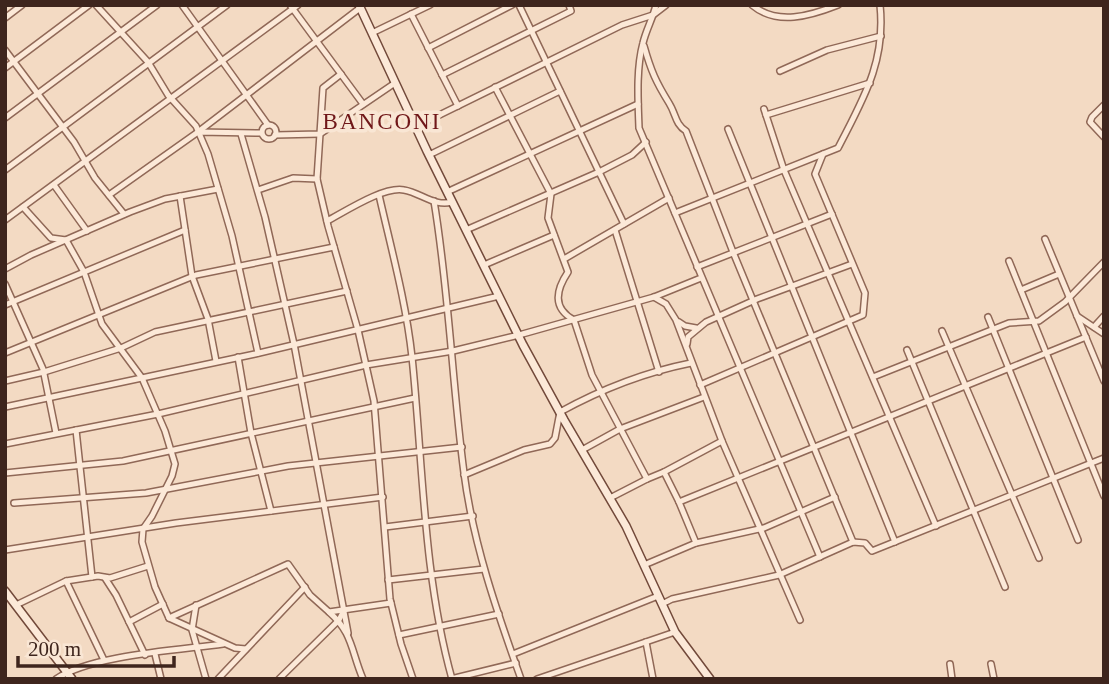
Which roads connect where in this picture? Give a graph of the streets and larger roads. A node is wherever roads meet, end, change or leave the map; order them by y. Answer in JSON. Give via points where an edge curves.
{"nodes":[{"id":1,"x":22,"y":5,"type":"edge"},
{"id":2,"x":89,"y":5,"type":"edge"},
{"id":3,"x":96,"y":5,"type":"edge"},
{"id":4,"x":157,"y":5,"type":"edge"},
{"id":5,"x":182,"y":5,"type":"edge"},
{"id":6,"x":227,"y":5,"type":"edge"},
{"id":7,"x":430,"y":5,"type":"edge"},
{"id":8,"x":512,"y":5,"type":"edge"},
{"id":9,"x":519,"y":5,"type":"edge"},
{"id":10,"x":569,"y":5,"type":"edge"},
{"id":11,"x":656,"y":5,"type":"edge"},
{"id":12,"x":666,"y":5,"type":"edge"},
{"id":13,"x":752,"y":5,"type":"edge"},
{"id":14,"x":838,"y":5,"type":"edge"},
{"id":15,"x":880,"y":5,"type":"edge"},
{"id":16,"x":293,"y":7,"type":"edge"},
{"id":17,"x":359,"y":7,"type":"edge"},
{"id":18,"x":411,"y":14,"type":"junction"},
{"id":19,"x":653,"y":15,"type":"junction"},
{"id":20,"x":5,"y":18,"type":"edge"},
{"id":21,"x":197,"y":27,"type":"junction"},
{"id":22,"x":531,"y":31,"type":"junction"},
{"id":23,"x":120,"y":32,"type":"junction"},
{"id":24,"x":372,"y":33,"type":"junction"},
{"id":25,"x":881,"y":36,"type":"junction"},
{"id":26,"x":316,"y":41,"type":"junction"},
{"id":27,"x":643,"y":43,"type":"junction"},
{"id":28,"x":428,"y":48,"type":"junction"},
{"id":29,"x":5,"y":50,"type":"edge"},
{"id":30,"x":546,"y":61,"type":"junction"},
{"id":31,"x":14,"y":62,"type":"junction"},
{"id":32,"x":148,"y":62,"type":"junction"},
{"id":33,"x":221,"y":62,"type":"junction"},
{"id":34,"x":5,"y":68,"type":"edge"},
{"id":35,"x":780,"y":71,"type":"dead end"},
{"id":36,"x":341,"y":74,"type":"junction"},
{"id":37,"x":442,"y":75,"type":"junction"},
{"id":38,"x":395,"y":83,"type":"junction"},
{"id":39,"x":870,"y":83,"type":"junction"},
{"id":40,"x":495,"y":87,"type":"junction"},
{"id":41,"x":560,"y":90,"type":"junction"},
{"id":42,"x":38,"y":93,"type":"junction"},
{"id":43,"x":247,"y":94,"type":"junction"},
{"id":44,"x":171,"y":98,"type":"junction"},
{"id":45,"x":363,"y":104,"type":"junction"},
{"id":46,"x":638,"y":104,"type":"junction"},
{"id":47,"x":1104,"y":105,"type":"edge"},
{"id":48,"x":458,"y":106,"type":"junction"},
{"id":49,"x":510,"y":115,"type":"junction"},
{"id":50,"x":5,"y":118,"type":"edge"},
{"id":51,"x":268,"y":125,"type":"junction"},
{"id":52,"x":63,"y":127,"type":"junction"},
{"id":53,"x":415,"y":127,"type":"junction"},
{"id":54,"x":728,"y":129,"type":"dead end"},
{"id":55,"x":580,"y":131,"type":"junction"},
{"id":56,"x":198,"y":132,"type":"junction"},
{"id":57,"x":261,"y":133,"type":"junction"},
{"id":58,"x":241,"y":134,"type":"junction"},
{"id":59,"x":320,"y":134,"type":"junction"},
{"id":60,"x":275,"y":135,"type":"junction"},
{"id":61,"x":1104,"y":137,"type":"edge"},
{"id":62,"x":646,"y":142,"type":"junction"},
{"id":63,"x":530,"y":154,"type":"junction"},
{"id":64,"x":823,"y":154,"type":"junction"},
{"id":65,"x":429,"y":155,"type":"junction"},
{"id":66,"x":87,"y":162,"type":"junction"},
{"id":67,"x":5,"y":170,"type":"edge"},
{"id":68,"x":784,"y":170,"type":"junction"},
{"id":69,"x":599,"y":172,"type":"junction"},
{"id":70,"x":317,"y":179,"type":"junction"},
{"id":71,"x":750,"y":183,"type":"junction"},
{"id":72,"x":54,"y":185,"type":"junction"},
{"id":73,"x":218,"y":189,"type":"junction"},
{"id":74,"x":258,"y":190,"type":"junction"},
{"id":75,"x":447,"y":192,"type":"junction"},
{"id":76,"x":551,"y":194,"type":"junction"},
{"id":77,"x":109,"y":195,"type":"junction"},
{"id":78,"x":379,"y":195,"type":"junction"},
{"id":79,"x":180,"y":196,"type":"junction"},
{"id":80,"x":669,"y":198,"type":"junction"},
{"id":81,"x":713,"y":198,"type":"junction"},
{"id":82,"x":434,"y":201,"type":"junction"},
{"id":83,"x":452,"y":202,"type":"junction"},
{"id":84,"x":23,"y":207,"type":"junction"},
{"id":85,"x":675,"y":213,"type":"junction"},
{"id":86,"x":124,"y":214,"type":"junction"},
{"id":87,"x":832,"y":214,"type":"junction"},
{"id":88,"x":5,"y":220,"type":"edge"},
{"id":89,"x":327,"y":221,"type":"junction"},
{"id":90,"x":624,"y":224,"type":"junction"},
{"id":91,"x":808,"y":224,"type":"junction"},
{"id":92,"x":186,"y":230,"type":"junction"},
{"id":93,"x":466,"y":230,"type":"junction"},
{"id":94,"x":615,"y":230,"type":"junction"},
{"id":95,"x":87,"y":231,"type":"junction"},
{"id":96,"x":554,"y":235,"type":"junction"},
{"id":97,"x":772,"y":237,"type":"junction"},
{"id":98,"x":1045,"y":239,"type":"dead end"},
{"id":99,"x":66,"y":240,"type":"junction"},
{"id":100,"x":334,"y":247,"type":"junction"},
{"id":101,"x":733,"y":253,"type":"junction"},
{"id":102,"x":275,"y":259,"type":"junction"},
{"id":103,"x":564,"y":259,"type":"junction"},
{"id":104,"x":1009,"y":261,"type":"dead end"},
{"id":105,"x":1104,"y":262,"type":"edge"},
{"id":106,"x":852,"y":264,"type":"junction"},
{"id":107,"x":484,"y":265,"type":"junction"},
{"id":108,"x":239,"y":266,"type":"junction"},
{"id":109,"x":697,"y":267,"type":"junction"},
{"id":110,"x":5,"y":270,"type":"edge"},
{"id":111,"x":84,"y":272,"type":"junction"},
{"id":112,"x":828,"y":272,"type":"junction"},
{"id":113,"x":1059,"y":274,"type":"junction"},
{"id":114,"x":192,"y":276,"type":"junction"},
{"id":115,"x":701,"y":278,"type":"junction"},
{"id":116,"x":5,"y":284,"type":"edge"},
{"id":117,"x":792,"y":287,"type":"junction"},
{"id":118,"x":1021,"y":290,"type":"junction"},
{"id":119,"x":347,"y":291,"type":"junction"},
{"id":120,"x":499,"y":296,"type":"junction"},
{"id":121,"x":654,"y":297,"type":"junction"},
{"id":122,"x":1069,"y":298,"type":"junction"},
{"id":123,"x":14,"y":301,"type":"junction"},
{"id":124,"x":638,"y":301,"type":"junction"},
{"id":125,"x":754,"y":301,"type":"junction"},
{"id":126,"x":285,"y":303,"type":"junction"},
{"id":127,"x":5,"y":305,"type":"edge"},
{"id":128,"x":449,"y":308,"type":"junction"},
{"id":129,"x":249,"y":311,"type":"junction"},
{"id":130,"x":98,"y":314,"type":"junction"},
{"id":131,"x":1077,"y":316,"type":"junction"},
{"id":132,"x":1104,"y":316,"type":"edge"},
{"id":133,"x":988,"y":317,"type":"dead end"},
{"id":134,"x":407,"y":318,"type":"junction"},
{"id":135,"x":717,"y":318,"type":"junction"},
{"id":136,"x":208,"y":319,"type":"junction"},
{"id":137,"x":574,"y":320,"type":"junction"},
{"id":138,"x":676,"y":320,"type":"junction"},
{"id":139,"x":849,"y":321,"type":"junction"},
{"id":140,"x":1033,"y":321,"type":"junction"},
{"id":141,"x":1094,"y":327,"type":"junction"},
{"id":142,"x":696,"y":328,"type":"junction"},
{"id":143,"x":358,"y":330,"type":"junction"},
{"id":144,"x":993,"y":330,"type":"junction"},
{"id":145,"x":942,"y":331,"type":"dead end"},
{"id":146,"x":1104,"y":334,"type":"edge"},
{"id":147,"x":519,"y":335,"type":"junction"},
{"id":148,"x":813,"y":337,"type":"junction"},
{"id":149,"x":1086,"y":337,"type":"junction"},
{"id":150,"x":32,"y":341,"type":"junction"},
{"id":151,"x":294,"y":344,"type":"junction"},
{"id":152,"x":686,"y":347,"type":"junction"},
{"id":153,"x":121,"y":348,"type":"junction"},
{"id":154,"x":950,"y":348,"type":"junction"},
{"id":155,"x":907,"y":349,"type":"dead end"},
{"id":156,"x":453,"y":351,"type":"junction"},
{"id":157,"x":5,"y":353,"type":"edge"},
{"id":158,"x":258,"y":353,"type":"junction"},
{"id":159,"x":775,"y":353,"type":"junction"},
{"id":160,"x":1046,"y":353,"type":"junction"},
{"id":161,"x":238,"y":357,"type":"junction"},
{"id":162,"x":412,"y":357,"type":"junction"},
{"id":163,"x":216,"y":361,"type":"junction"},
{"id":164,"x":691,"y":363,"type":"junction"},
{"id":165,"x":912,"y":363,"type":"junction"},
{"id":166,"x":366,"y":365,"type":"junction"},
{"id":167,"x":739,"y":368,"type":"junction"},
{"id":168,"x":1008,"y":369,"type":"junction"},
{"id":169,"x":44,"y":372,"type":"junction"},
{"id":170,"x":659,"y":372,"type":"junction"},
{"id":171,"x":873,"y":377,"type":"junction"},
{"id":172,"x":142,"y":378,"type":"junction"},
{"id":173,"x":5,"y":380,"type":"edge"},
{"id":174,"x":300,"y":381,"type":"junction"},
{"id":175,"x":1104,"y":381,"type":"edge"},
{"id":176,"x":700,"y":385,"type":"junction"},
{"id":177,"x":966,"y":386,"type":"junction"},
{"id":178,"x":601,"y":391,"type":"junction"},
{"id":179,"x":244,"y":394,"type":"junction"},
{"id":180,"x":705,"y":397,"type":"junction"},
{"id":181,"x":415,"y":398,"type":"junction"},
{"id":182,"x":49,"y":399,"type":"junction"},
{"id":183,"x":928,"y":401,"type":"junction"},
{"id":184,"x":5,"y":407,"type":"edge"},
{"id":185,"x":375,"y":407,"type":"junction"},
{"id":186,"x":560,"y":412,"type":"junction"},
{"id":187,"x":158,"y":414,"type":"junction"},
{"id":188,"x":889,"y":416,"type":"junction"},
{"id":189,"x":308,"y":421,"type":"junction"},
{"id":190,"x":620,"y":429,"type":"junction"},
{"id":191,"x":76,"y":430,"type":"junction"},
{"id":192,"x":851,"y":432,"type":"junction"},
{"id":193,"x":56,"y":433,"type":"junction"},
{"id":194,"x":251,"y":433,"type":"junction"},
{"id":195,"x":722,"y":441,"type":"junction"},
{"id":196,"x":5,"y":444,"type":"edge"},
{"id":197,"x":462,"y":447,"type":"junction"},
{"id":198,"x":814,"y":448,"type":"junction"},
{"id":199,"x":171,"y":450,"type":"junction"},
{"id":200,"x":582,"y":450,"type":"junction"},
{"id":201,"x":420,"y":452,"type":"junction"},
{"id":202,"x":380,"y":456,"type":"junction"},
{"id":203,"x":1104,"y":458,"type":"edge"},
{"id":204,"x":316,"y":463,"type":"junction"},
{"id":205,"x":778,"y":463,"type":"junction"},
{"id":206,"x":1090,"y":463,"type":"junction"},
{"id":207,"x":80,"y":465,"type":"junction"},
{"id":208,"x":261,"y":471,"type":"junction"},
{"id":209,"x":664,"y":472,"type":"junction"},
{"id":210,"x":5,"y":473,"type":"edge"},
{"id":211,"x":464,"y":475,"type":"junction"},
{"id":212,"x":739,"y":478,"type":"junction"},
{"id":213,"x":1053,"y":478,"type":"junction"},
{"id":214,"x":647,"y":479,"type":"junction"},
{"id":215,"x":164,"y":490,"type":"junction"},
{"id":216,"x":1012,"y":495,"type":"junction"},
{"id":217,"x":1104,"y":496,"type":"edge"},
{"id":218,"x":383,"y":497,"type":"junction"},
{"id":219,"x":835,"y":497,"type":"junction"},
{"id":220,"x":83,"y":498,"type":"junction"},
{"id":221,"x":610,"y":498,"type":"junction"},
{"id":222,"x":679,"y":502,"type":"junction"},
{"id":223,"x":14,"y":503,"type":"dead end"},
{"id":224,"x":323,"y":505,"type":"junction"},
{"id":225,"x":271,"y":511,"type":"junction"},
{"id":226,"x":973,"y":511,"type":"junction"},
{"id":227,"x":800,"y":512,"type":"junction"},
{"id":228,"x":473,"y":516,"type":"junction"},
{"id":229,"x":427,"y":521,"type":"junction"},
{"id":230,"x":936,"y":526,"type":"junction"},
{"id":231,"x":385,"y":527,"type":"junction"},
{"id":232,"x":144,"y":528,"type":"junction"},
{"id":233,"x":760,"y":528,"type":"junction"},
{"id":234,"x":88,"y":537,"type":"junction"},
{"id":235,"x":1078,"y":540,"type":"dead end"},
{"id":236,"x":853,"y":542,"type":"junction"},
{"id":237,"x":895,"y":542,"type":"junction"},
{"id":238,"x":696,"y":543,"type":"junction"},
{"id":239,"x":5,"y":550,"type":"edge"},
{"id":240,"x":820,"y":557,"type":"junction"},
{"id":241,"x":1039,"y":558,"type":"dead end"},
{"id":242,"x":644,"y":565,"type":"junction"},
{"id":243,"x":148,"y":566,"type":"junction"},
{"id":244,"x":484,"y":569,"type":"junction"},
{"id":245,"x":433,"y":575,"type":"junction"},
{"id":246,"x":781,"y":575,"type":"junction"},
{"id":247,"x":92,"y":577,"type":"junction"},
{"id":248,"x":105,"y":578,"type":"junction"},
{"id":249,"x":388,"y":580,"type":"junction"},
{"id":250,"x":66,"y":581,"type":"junction"},
{"id":251,"x":304,"y":587,"type":"junction"},
{"id":252,"x":1004,"y":587,"type":"dead end"},
{"id":253,"x":5,"y":591,"type":"edge"},
{"id":254,"x":658,"y":596,"type":"junction"},
{"id":255,"x":391,"y":603,"type":"junction"},
{"id":256,"x":163,"y":604,"type":"junction"},
{"id":257,"x":662,"y":604,"type":"junction"},
{"id":258,"x":16,"y":605,"type":"junction"},
{"id":259,"x":196,"y":605,"type":"junction"},
{"id":260,"x":344,"y":610,"type":"junction"},
{"id":261,"x":330,"y":612,"type":"junction"},
{"id":262,"x":499,"y":614,"type":"junction"},
{"id":263,"x":169,"y":618,"type":"junction"},
{"id":264,"x":339,"y":620,"type":"junction"},
{"id":265,"x":800,"y":620,"type":"dead end"},
{"id":266,"x":128,"y":622,"type":"junction"},
{"id":267,"x":440,"y":626,"type":"junction"},
{"id":268,"x":193,"y":627,"type":"junction"},
{"id":269,"x":675,"y":632,"type":"junction"},
{"id":270,"x":348,"y":633,"type":"junction"},
{"id":271,"x":399,"y":635,"type":"junction"},
{"id":272,"x":646,"y":642,"type":"junction"},
{"id":273,"x":225,"y":644,"type":"junction"},
{"id":274,"x":197,"y":648,"type":"junction"},
{"id":275,"x":246,"y":649,"type":"junction"},
{"id":276,"x":155,"y":653,"type":"junction"},
{"id":277,"x":513,"y":654,"type":"junction"},
{"id":278,"x":145,"y":655,"type":"junction"},
{"id":279,"x":104,"y":660,"type":"junction"},
{"id":280,"x":516,"y":663,"type":"junction"},
{"id":281,"x":950,"y":664,"type":"dead end"},
{"id":282,"x":991,"y":664,"type":"dead end"},
{"id":283,"x":566,"y":669,"type":"junction"},
{"id":284,"x":69,"y":675,"type":"edge"},
{"id":285,"x":57,"y":679,"type":"edge"},
{"id":286,"x":161,"y":679,"type":"edge"},
{"id":287,"x":206,"y":679,"type":"edge"},
{"id":288,"x":218,"y":679,"type":"edge"},
{"id":289,"x":279,"y":679,"type":"edge"},
{"id":290,"x":363,"y":679,"type":"edge"},
{"id":291,"x":413,"y":679,"type":"edge"},
{"id":292,"x":451,"y":679,"type":"edge"},
{"id":293,"x":521,"y":679,"type":"edge"},
{"id":294,"x":537,"y":679,"type":"edge"},
{"id":295,"x":569,"y":679,"type":"edge"},
{"id":296,"x":653,"y":679,"type":"edge"},
{"id":297,"x":710,"y":679,"type":"edge"},
{"id":298,"x":952,"y":679,"type":"edge"},
{"id":299,"x":994,"y":679,"type":"edge"}],
"edges":[{"from":1,"to":20,"type":"street"},
{"from":2,"to":31,"type":"street"},
{"from":3,"to":23,"type":"street"},
{"from":4,"to":23,"type":"street"},
{"from":5,"to":21,"type":"street"},
{"from":6,"to":21,"type":"street"},
{"from":7,"to":18,"type":"street"},
{"from":8,"to":28,"type":"street"},
{"from":9,"to":22,"type":"street"},
{"from":10,"to":22,"type":"street","via":[[571,11]]},
{"from":11,"to":19,"type":"street"},
{"from":12,"to":19,"type":"street"},
{"from":13,"to":14,"type":"street","via":[[775,18],[816,14]]},
{"from":15,"to":25,"type":"street"},
{"from":16,"to":26,"type":"street"},
{"from":16,"to":33,"type":"street"},
{"from":17,"to":24,"type":"street"},
{"from":17,"to":26,"type":"street"},
{"from":18,"to":24,"type":"street"},
{"from":18,"to":28,"type":"street"},
{"from":19,"to":27,"type":"street"},
{"from":19,"to":30,"type":"street"},
{"from":21,"to":32,"type":"street"},
{"from":21,"to":33,"type":"street"},
{"from":22,"to":30,"type":"street"},
{"from":22,"to":37,"type":"street"},
{"from":23,"to":32,"type":"street"},
{"from":23,"to":42,"type":"street"},
{"from":24,"to":38,"type":"street"},
{"from":25,"to":35,"type":"street","via":[[827,50]]},
{"from":25,"to":39,"type":"street"},
{"from":26,"to":36,"type":"street"},
{"from":26,"to":43,"type":"street"},
{"from":27,"to":46,"type":"street"},
{"from":27,"to":81,"type":"street","via":[[660,92],[686,131]]},
{"from":28,"to":37,"type":"street"},
{"from":29,"to":31,"type":"street"},
{"from":30,"to":40,"type":"street"},
{"from":30,"to":41,"type":"street"},
{"from":31,"to":34,"type":"street"},
{"from":31,"to":42,"type":"street"},
{"from":32,"to":44,"type":"street"},
{"from":32,"to":52,"type":"street"},
{"from":33,"to":43,"type":"street"},
{"from":33,"to":44,"type":"street"},
{"from":36,"to":45,"type":"street"},
{"from":36,"to":59,"type":"street","via":[[323,88]]},
{"from":37,"to":48,"type":"street"},
{"from":38,"to":45,"type":"street"},
{"from":38,"to":53,"type":"street"},
{"from":39,"to":64,"type":"street","via":[[838,148]]},
{"from":39,"to":68,"type":"street","via":[[765,112]]},
{"from":40,"to":48,"type":"street"},
{"from":40,"to":49,"type":"street"},
{"from":41,"to":49,"type":"street"},
{"from":41,"to":55,"type":"street"},
{"from":42,"to":50,"type":"street"},
{"from":42,"to":52,"type":"street"},
{"from":43,"to":51,"type":"street"},
{"from":43,"to":56,"type":"street"},
{"from":44,"to":56,"type":"street"},
{"from":44,"to":66,"type":"street"},
{"from":45,"to":59,"type":"street"},
{"from":46,"to":55,"type":"street"},
{"from":46,"to":62,"type":"street","via":[[639,128]]},
{"from":47,"to":61,"type":"street","via":[[1090,122]]},
{"from":48,"to":53,"type":"street"},
{"from":49,"to":63,"type":"street"},
{"from":49,"to":65,"type":"street"},
{"from":51,"to":57,"type":"street"},
{"from":51,"to":60,"type":"street"},
{"from":52,"to":66,"type":"street"},
{"from":52,"to":67,"type":"street"},
{"from":53,"to":65,"type":"street"},
{"from":54,"to":71,"type":"street"},
{"from":55,"to":63,"type":"street"},
{"from":55,"to":69,"type":"street"},
{"from":56,"to":58,"type":"street"},
{"from":56,"to":73,"type":"street"},
{"from":56,"to":77,"type":"street"},
{"from":57,"to":58,"type":"street"},
{"from":57,"to":60,"type":"street","via":[[268,140]]},
{"from":58,"to":74,"type":"street"},
{"from":59,"to":60,"type":"street"},
{"from":59,"to":70,"type":"street"},
{"from":62,"to":69,"type":"street"},
{"from":62,"to":80,"type":"street"},
{"from":63,"to":75,"type":"street"},
{"from":63,"to":76,"type":"street"},
{"from":64,"to":68,"type":"street"},
{"from":64,"to":87,"type":"street","via":[[815,174]]},
{"from":65,"to":75,"type":"street"},
{"from":66,"to":72,"type":"street"},
{"from":66,"to":77,"type":"street"},
{"from":68,"to":71,"type":"street"},
{"from":68,"to":91,"type":"street"},
{"from":69,"to":76,"type":"street"},
{"from":69,"to":90,"type":"street"},
{"from":70,"to":74,"type":"street","via":[[293,178]]},
{"from":70,"to":89,"type":"street"},
{"from":71,"to":81,"type":"street"},
{"from":71,"to":97,"type":"street"},
{"from":72,"to":84,"type":"street"},
{"from":72,"to":95,"type":"street"},
{"from":73,"to":79,"type":"street"},
{"from":73,"to":108,"type":"street"},
{"from":74,"to":102,"type":"street"},
{"from":75,"to":83,"type":"street"},
{"from":76,"to":93,"type":"street"},
{"from":76,"to":96,"type":"street","via":[[548,218]]},
{"from":77,"to":86,"type":"street"},
{"from":78,"to":82,"type":"street","via":[[404,190]]},
{"from":78,"to":89,"type":"street"},
{"from":78,"to":134,"type":"street"},
{"from":79,"to":86,"type":"street"},
{"from":79,"to":92,"type":"street"},
{"from":80,"to":85,"type":"street"},
{"from":80,"to":90,"type":"street"},
{"from":81,"to":85,"type":"street"},
{"from":81,"to":101,"type":"street"},
{"from":82,"to":83,"type":"street"},
{"from":82,"to":128,"type":"street"},
{"from":83,"to":93,"type":"street"},
{"from":84,"to":88,"type":"street"},
{"from":84,"to":99,"type":"street","via":[[51,238]]},
{"from":85,"to":109,"type":"street"},
{"from":86,"to":95,"type":"street"},
{"from":87,"to":91,"type":"street"},
{"from":87,"to":106,"type":"street"},
{"from":89,"to":100,"type":"street"},
{"from":90,"to":94,"type":"street"},
{"from":91,"to":97,"type":"street"},
{"from":91,"to":112,"type":"street"},
{"from":92,"to":111,"type":"street"},
{"from":92,"to":114,"type":"street"},
{"from":93,"to":107,"type":"street"},
{"from":94,"to":103,"type":"street"},
{"from":94,"to":124,"type":"street"},
{"from":95,"to":99,"type":"street"},
{"from":96,"to":103,"type":"street"},
{"from":96,"to":107,"type":"street"},
{"from":97,"to":101,"type":"street"},
{"from":97,"to":117,"type":"street"},
{"from":98,"to":113,"type":"street"},
{"from":99,"to":110,"type":"street"},
{"from":99,"to":111,"type":"street"},
{"from":100,"to":102,"type":"street"},
{"from":100,"to":119,"type":"street"},
{"from":101,"to":109,"type":"street"},
{"from":101,"to":125,"type":"street"},
{"from":102,"to":108,"type":"street"},
{"from":102,"to":126,"type":"street"},
{"from":103,"to":137,"type":"street","via":[[568,272],[557,297],[559,307]]},
{"from":104,"to":118,"type":"street"},
{"from":105,"to":122,"type":"street"},
{"from":106,"to":112,"type":"street"},
{"from":106,"to":139,"type":"street","via":[[865,293],[863,315]]},
{"from":107,"to":120,"type":"street"},
{"from":108,"to":114,"type":"street"},
{"from":108,"to":129,"type":"street"},
{"from":109,"to":115,"type":"street"},
{"from":111,"to":123,"type":"street"},
{"from":111,"to":130,"type":"street"},
{"from":112,"to":117,"type":"street"},
{"from":112,"to":139,"type":"street"},
{"from":113,"to":118,"type":"street"},
{"from":113,"to":122,"type":"street"},
{"from":114,"to":130,"type":"street"},
{"from":114,"to":136,"type":"street"},
{"from":115,"to":121,"type":"street"},
{"from":115,"to":135,"type":"street"},
{"from":116,"to":123,"type":"street"},
{"from":117,"to":125,"type":"street"},
{"from":117,"to":148,"type":"street"},
{"from":118,"to":140,"type":"street"},
{"from":119,"to":126,"type":"street"},
{"from":119,"to":143,"type":"street"},
{"from":120,"to":128,"type":"street"},
{"from":120,"to":147,"type":"street"},
{"from":121,"to":124,"type":"street"},
{"from":121,"to":138,"type":"street","via":[[666,304]]},
{"from":122,"to":131,"type":"street"},
{"from":122,"to":140,"type":"street"},
{"from":123,"to":127,"type":"street"},
{"from":123,"to":150,"type":"street"},
{"from":124,"to":137,"type":"street"},
{"from":124,"to":170,"type":"street"},
{"from":125,"to":135,"type":"street"},
{"from":125,"to":159,"type":"street"},
{"from":126,"to":129,"type":"street"},
{"from":126,"to":151,"type":"street"},
{"from":128,"to":134,"type":"street"},
{"from":128,"to":156,"type":"street"},
{"from":129,"to":136,"type":"street"},
{"from":129,"to":158,"type":"street"},
{"from":130,"to":150,"type":"street"},
{"from":130,"to":153,"type":"street"},
{"from":131,"to":141,"type":"street"},
{"from":131,"to":149,"type":"street"},
{"from":132,"to":141,"type":"street"},
{"from":133,"to":144,"type":"street"},
{"from":134,"to":143,"type":"street"},
{"from":134,"to":162,"type":"street"},
{"from":135,"to":142,"type":"street"},
{"from":135,"to":167,"type":"street"},
{"from":136,"to":153,"type":"street","via":[[155,332]]},
{"from":136,"to":163,"type":"street"},
{"from":137,"to":147,"type":"street"},
{"from":137,"to":178,"type":"street"},
{"from":138,"to":142,"type":"street"},
{"from":138,"to":152,"type":"street"},
{"from":139,"to":148,"type":"street"},
{"from":139,"to":171,"type":"street"},
{"from":140,"to":144,"type":"street"},
{"from":140,"to":160,"type":"street"},
{"from":141,"to":146,"type":"street"},
{"from":142,"to":152,"type":"street"},
{"from":143,"to":151,"type":"street"},
{"from":143,"to":166,"type":"street"},
{"from":144,"to":154,"type":"street"},
{"from":144,"to":168,"type":"street"},
{"from":145,"to":154,"type":"street"},
{"from":147,"to":156,"type":"street"},
{"from":147,"to":186,"type":"street"},
{"from":148,"to":159,"type":"street"},
{"from":148,"to":192,"type":"street"},
{"from":149,"to":160,"type":"street"},
{"from":149,"to":175,"type":"street"},
{"from":150,"to":157,"type":"street"},
{"from":150,"to":169,"type":"street"},
{"from":151,"to":158,"type":"street"},
{"from":151,"to":174,"type":"street"},
{"from":152,"to":164,"type":"street"},
{"from":153,"to":169,"type":"street"},
{"from":153,"to":172,"type":"street"},
{"from":154,"to":165,"type":"street"},
{"from":154,"to":177,"type":"street"},
{"from":155,"to":165,"type":"street"},
{"from":156,"to":162,"type":"street"},
{"from":156,"to":197,"type":"street"},
{"from":158,"to":161,"type":"street"},
{"from":159,"to":167,"type":"street"},
{"from":159,"to":198,"type":"street"},
{"from":160,"to":168,"type":"street"},
{"from":160,"to":206,"type":"street"},
{"from":161,"to":163,"type":"street"},
{"from":161,"to":179,"type":"street"},
{"from":162,"to":166,"type":"street"},
{"from":162,"to":181,"type":"street"},
{"from":163,"to":172,"type":"street"},
{"from":164,"to":170,"type":"street"},
{"from":164,"to":176,"type":"street"},
{"from":165,"to":171,"type":"street"},
{"from":165,"to":183,"type":"street"},
{"from":166,"to":174,"type":"street"},
{"from":166,"to":185,"type":"street"},
{"from":167,"to":176,"type":"street"},
{"from":167,"to":205,"type":"street"},
{"from":168,"to":177,"type":"street"},
{"from":168,"to":213,"type":"street"},
{"from":169,"to":173,"type":"street"},
{"from":169,"to":182,"type":"street"},
{"from":170,"to":178,"type":"street"},
{"from":171,"to":188,"type":"street"},
{"from":172,"to":182,"type":"street"},
{"from":172,"to":187,"type":"street"},
{"from":174,"to":179,"type":"street"},
{"from":174,"to":189,"type":"street"},
{"from":176,"to":180,"type":"street"},
{"from":177,"to":183,"type":"street"},
{"from":177,"to":216,"type":"street"},
{"from":178,"to":186,"type":"street"},
{"from":178,"to":190,"type":"street"},
{"from":179,"to":187,"type":"street"},
{"from":179,"to":194,"type":"street"},
{"from":180,"to":190,"type":"street"},
{"from":180,"to":195,"type":"street"},
{"from":181,"to":185,"type":"street"},
{"from":181,"to":201,"type":"street"},
{"from":182,"to":184,"type":"street"},
{"from":182,"to":193,"type":"street"},
{"from":183,"to":188,"type":"street"},
{"from":183,"to":226,"type":"street"},
{"from":185,"to":189,"type":"street"},
{"from":185,"to":202,"type":"street"},
{"from":186,"to":200,"type":"street"},
{"from":186,"to":211,"type":"street","via":[[550,444]]},
{"from":187,"to":191,"type":"street"},
{"from":187,"to":199,"type":"street"},
{"from":188,"to":192,"type":"street"},
{"from":188,"to":230,"type":"street"},
{"from":189,"to":194,"type":"street"},
{"from":189,"to":204,"type":"street"},
{"from":190,"to":200,"type":"street"},
{"from":190,"to":214,"type":"street"},
{"from":191,"to":193,"type":"street"},
{"from":191,"to":207,"type":"street"},
{"from":192,"to":198,"type":"street"},
{"from":192,"to":237,"type":"street"},
{"from":193,"to":196,"type":"street"},
{"from":194,"to":199,"type":"street"},
{"from":194,"to":208,"type":"street"},
{"from":195,"to":209,"type":"street"},
{"from":195,"to":212,"type":"street"},
{"from":197,"to":201,"type":"street"},
{"from":197,"to":211,"type":"street"},
{"from":198,"to":205,"type":"street"},
{"from":198,"to":219,"type":"street"},
{"from":199,"to":207,"type":"street"},
{"from":199,"to":215,"type":"street","via":[[175,464]]},
{"from":200,"to":221,"type":"street"},
{"from":201,"to":202,"type":"street"},
{"from":201,"to":229,"type":"street"},
{"from":202,"to":204,"type":"street"},
{"from":202,"to":218,"type":"street"},
{"from":203,"to":206,"type":"street"},
{"from":204,"to":208,"type":"street"},
{"from":204,"to":224,"type":"street"},
{"from":205,"to":212,"type":"street"},
{"from":205,"to":227,"type":"street"},
{"from":206,"to":213,"type":"street"},
{"from":206,"to":217,"type":"street"},
{"from":207,"to":210,"type":"street"},
{"from":207,"to":220,"type":"street"},
{"from":208,"to":215,"type":"street"},
{"from":208,"to":225,"type":"street"},
{"from":209,"to":214,"type":"street"},
{"from":209,"to":222,"type":"street"},
{"from":211,"to":228,"type":"street"},
{"from":212,"to":222,"type":"street"},
{"from":212,"to":233,"type":"street"},
{"from":213,"to":216,"type":"street"},
{"from":213,"to":235,"type":"street"},
{"from":214,"to":221,"type":"street"},
{"from":215,"to":220,"type":"street"},
{"from":215,"to":232,"type":"street"},
{"from":216,"to":226,"type":"street"},
{"from":216,"to":241,"type":"street"},
{"from":218,"to":224,"type":"street"},
{"from":218,"to":231,"type":"street"},
{"from":219,"to":227,"type":"street"},
{"from":219,"to":236,"type":"street"},
{"from":220,"to":223,"type":"street"},
{"from":220,"to":234,"type":"street"},
{"from":221,"to":242,"type":"street"},
{"from":222,"to":238,"type":"street"},
{"from":224,"to":225,"type":"street"},
{"from":224,"to":260,"type":"street"},
{"from":225,"to":232,"type":"street"},
{"from":226,"to":230,"type":"street"},
{"from":226,"to":252,"type":"street"},
{"from":227,"to":233,"type":"street"},
{"from":227,"to":240,"type":"street"},
{"from":228,"to":229,"type":"street"},
{"from":228,"to":244,"type":"street"},
{"from":229,"to":231,"type":"street"},
{"from":229,"to":245,"type":"street"},
{"from":230,"to":237,"type":"street"},
{"from":231,"to":249,"type":"street"},
{"from":232,"to":234,"type":"street"},
{"from":232,"to":243,"type":"street"},
{"from":233,"to":238,"type":"street"},
{"from":233,"to":246,"type":"street"},
{"from":234,"to":239,"type":"street"},
{"from":234,"to":247,"type":"street"},
{"from":236,"to":237,"type":"street","via":[[865,543],[873,551]]},
{"from":236,"to":240,"type":"street"},
{"from":238,"to":242,"type":"street"},
{"from":240,"to":246,"type":"street"},
{"from":242,"to":254,"type":"street"},
{"from":243,"to":248,"type":"street"},
{"from":243,"to":256,"type":"street"},
{"from":244,"to":245,"type":"street"},
{"from":244,"to":262,"type":"street"},
{"from":245,"to":249,"type":"street"},
{"from":245,"to":267,"type":"street"},
{"from":246,"to":257,"type":"street"},
{"from":246,"to":265,"type":"street"},
{"from":247,"to":248,"type":"street"},
{"from":247,"to":250,"type":"street"},
{"from":248,"to":266,"type":"street"},
{"from":249,"to":255,"type":"street"},
{"from":250,"to":258,"type":"street"},
{"from":250,"to":279,"type":"street"},
{"from":251,"to":259,"type":"street","via":[[288,564]]},
{"from":251,"to":261,"type":"street"},
{"from":251,"to":275,"type":"street"},
{"from":253,"to":258,"type":"street"},
{"from":254,"to":257,"type":"street"},
{"from":254,"to":277,"type":"street"},
{"from":255,"to":260,"type":"street"},
{"from":255,"to":271,"type":"street"},
{"from":256,"to":263,"type":"street"},
{"from":256,"to":266,"type":"street"},
{"from":257,"to":269,"type":"street"},
{"from":258,"to":284,"type":"street"},
{"from":259,"to":263,"type":"street"},
{"from":259,"to":268,"type":"street"},
{"from":260,"to":261,"type":"street"},
{"from":260,"to":264,"type":"street"},
{"from":260,"to":270,"type":"street"},
{"from":261,"to":264,"type":"street"},
{"from":262,"to":267,"type":"street"},
{"from":262,"to":277,"type":"street"},
{"from":263,"to":268,"type":"street"},
{"from":264,"to":270,"type":"street"},
{"from":264,"to":289,"type":"street"},
{"from":266,"to":278,"type":"street"},
{"from":267,"to":271,"type":"street"},
{"from":267,"to":292,"type":"street"},
{"from":268,"to":273,"type":"street"},
{"from":268,"to":274,"type":"street"},
{"from":269,"to":272,"type":"street"},
{"from":269,"to":297,"type":"street"},
{"from":270,"to":290,"type":"street"},
{"from":271,"to":291,"type":"street"},
{"from":272,"to":283,"type":"street"},
{"from":272,"to":296,"type":"street"},
{"from":273,"to":274,"type":"street"},
{"from":273,"to":275,"type":"street"},
{"from":274,"to":276,"type":"street"},
{"from":274,"to":287,"type":"street"},
{"from":275,"to":288,"type":"street"},
{"from":276,"to":278,"type":"street"},
{"from":276,"to":286,"type":"street"},
{"from":277,"to":280,"type":"street"},
{"from":278,"to":279,"type":"street"},
{"from":279,"to":284,"type":"street"},
{"from":280,"to":292,"type":"street"},
{"from":280,"to":293,"type":"street"},
{"from":281,"to":298,"type":"street"},
{"from":282,"to":299,"type":"street"},
{"from":283,"to":294,"type":"street"},
{"from":283,"to":295,"type":"street"},
{"from":284,"to":285,"type":"street"}]}
